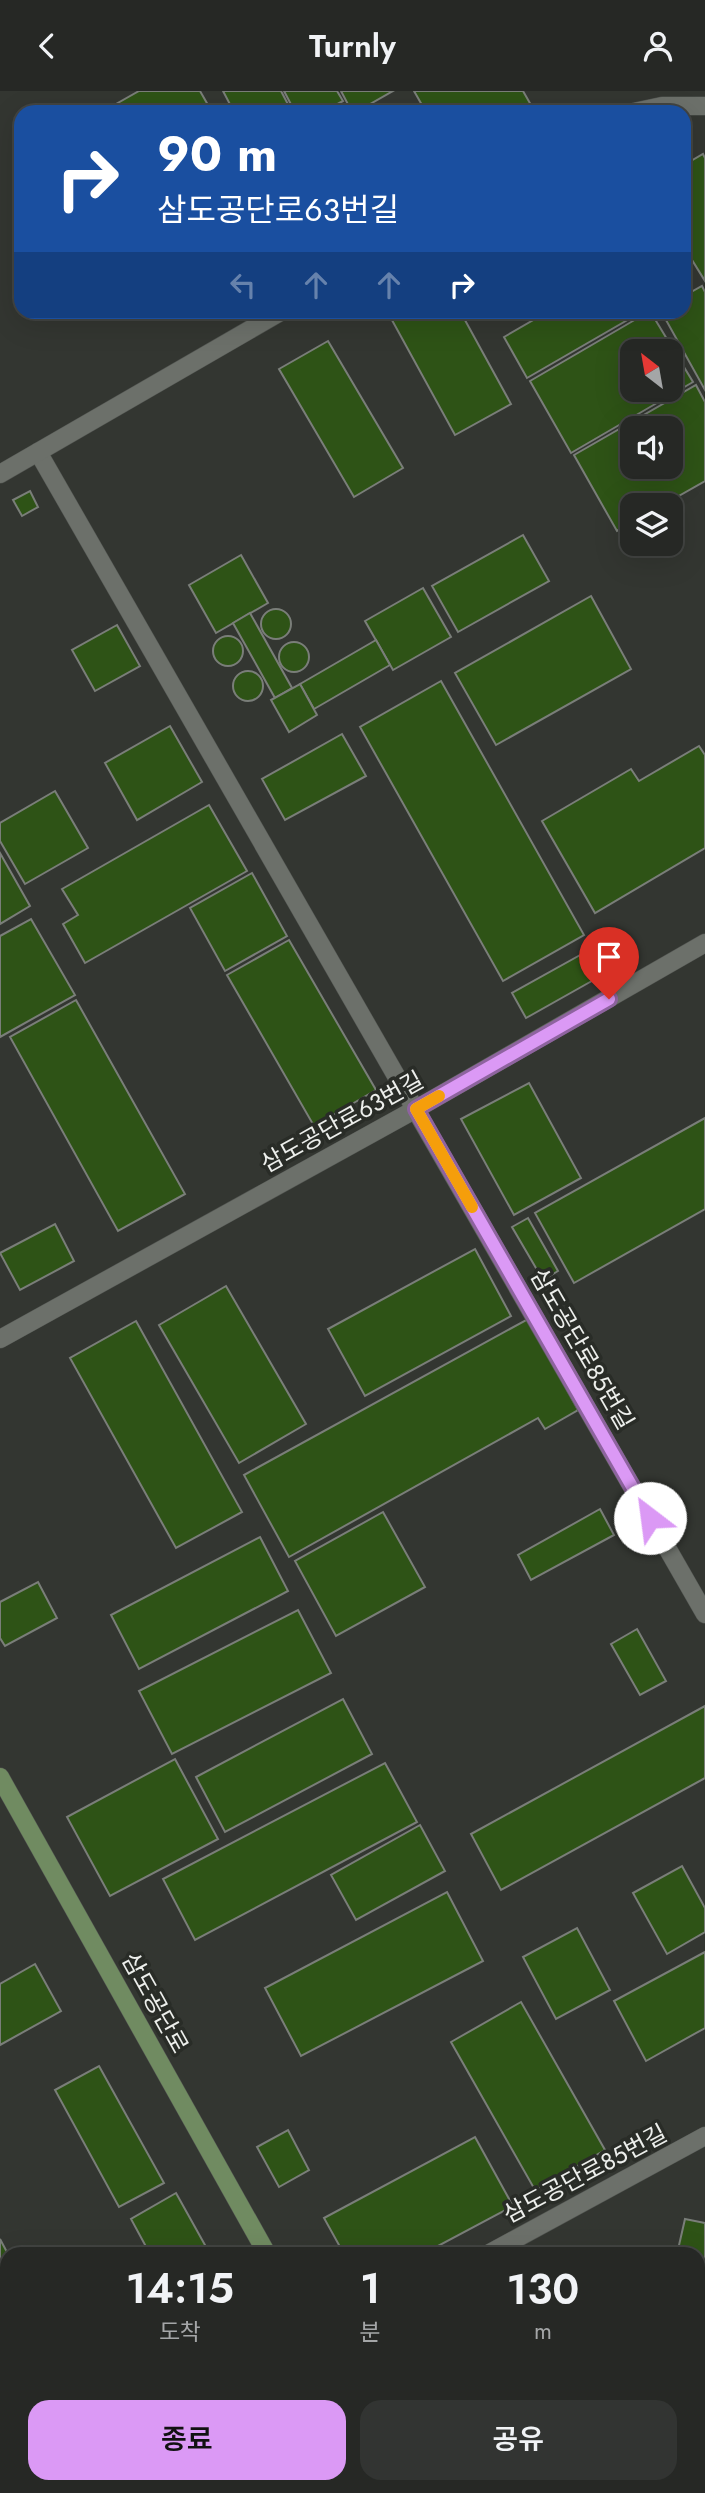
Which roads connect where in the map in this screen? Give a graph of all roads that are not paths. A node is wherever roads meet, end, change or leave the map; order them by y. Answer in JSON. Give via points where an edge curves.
{"nodes":[{"id":1,"x":268,"y":319,"type":"edge"},
{"id":2,"x":38,"y":452,"type":"junction"},
{"id":3,"x":0,"y":474,"type":"edge"},
{"id":4,"x":705,"y":943,"type":"edge"},
{"id":5,"x":416,"y":1109,"type":"junction"},
{"id":6,"x":0,"y":1339,"type":"edge"},
{"id":7,"x":705,"y":1614,"type":"edge"},
{"id":8,"x":0,"y":1777,"type":"edge"},
{"id":9,"x":705,"y":2136,"type":"edge"},
{"id":10,"x":263,"y":2247,"type":"edge"},
{"id":11,"x":501,"y":2247,"type":"edge"}],
"edges":[{"from":1,"to":2,"type":"street"},
{"from":2,"to":3,"type":"street"},
{"from":2,"to":5,"type":"street","name":"삼도공단로85번길"},
{"from":4,"to":5,"type":"street","name":"삼도공단로63번길"},
{"from":5,"to":6,"type":"street","name":"삼도공단로63번길"},
{"from":5,"to":7,"type":"street","name":"삼도공단로85번길"},
{"from":8,"to":10,"type":"street","name":"삼도공단로"},
{"from":9,"to":11,"type":"street","name":"삼도공단로85번길"}]}
